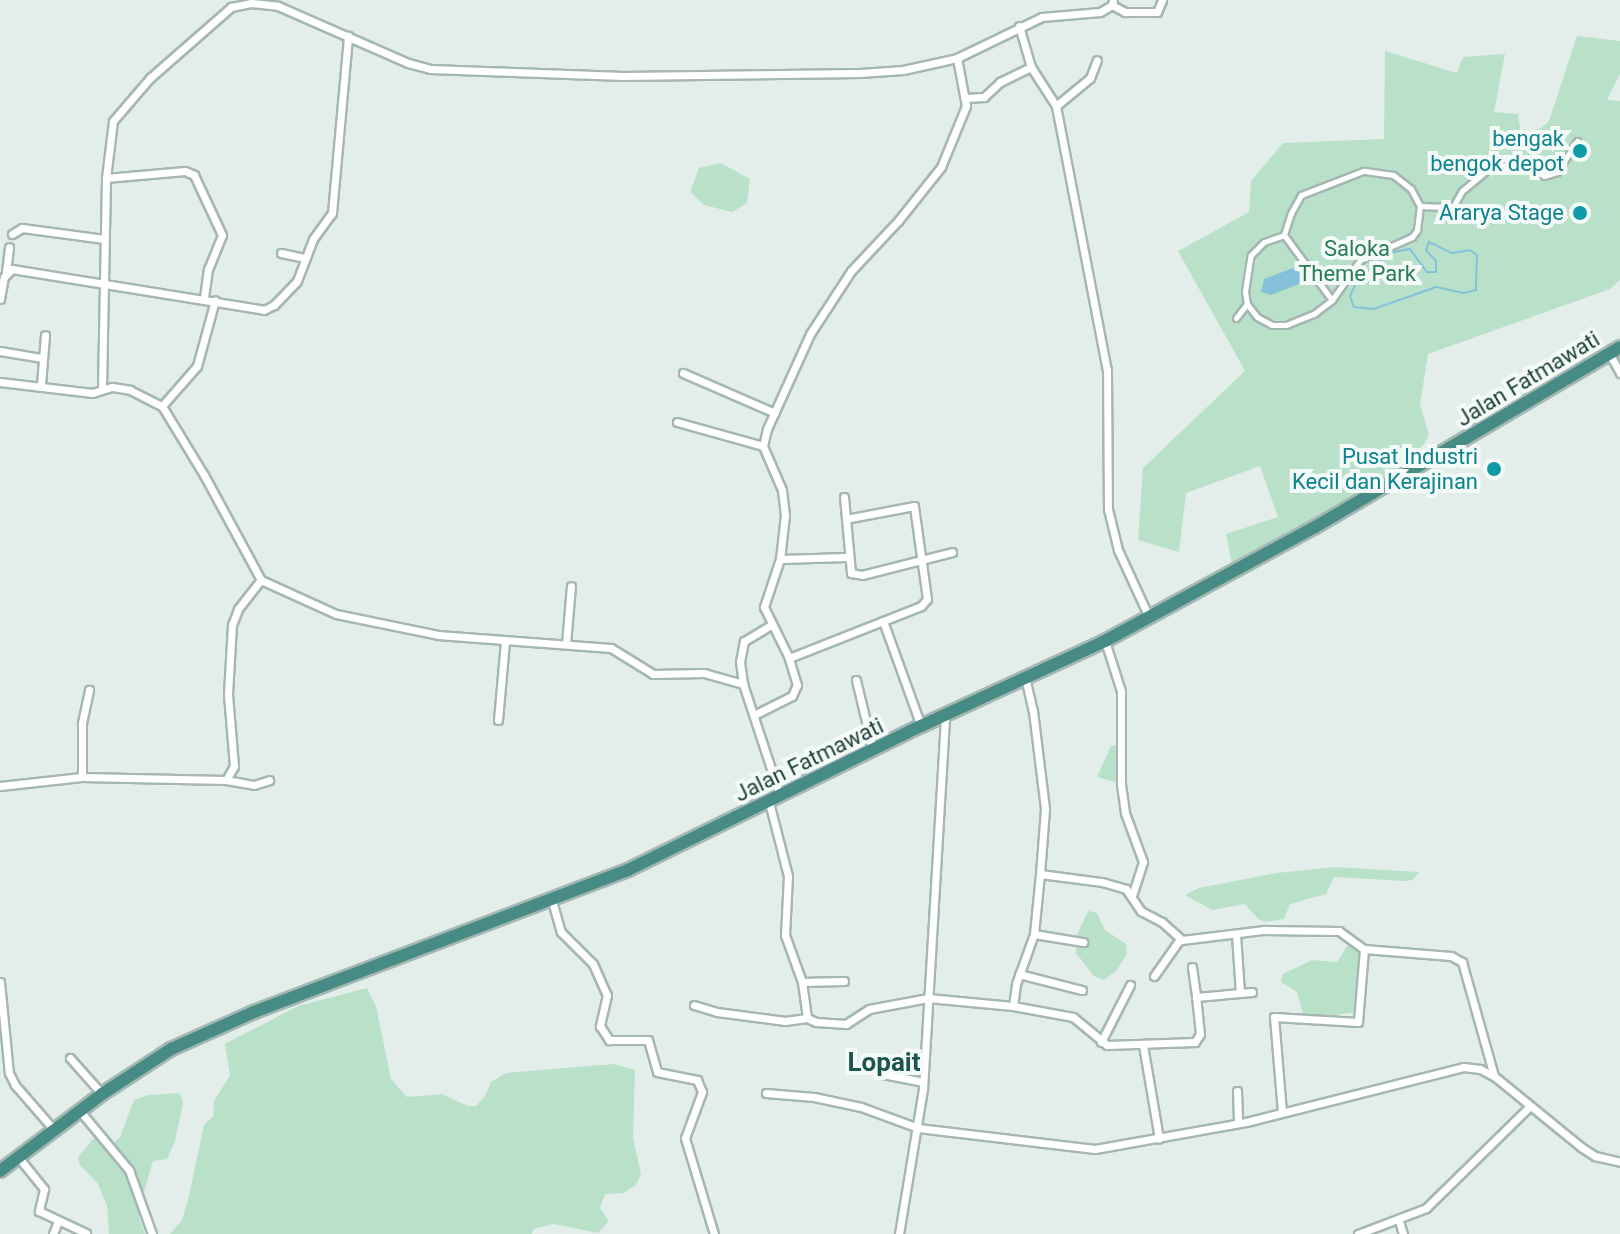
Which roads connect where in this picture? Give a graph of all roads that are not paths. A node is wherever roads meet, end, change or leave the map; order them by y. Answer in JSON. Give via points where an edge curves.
{"nodes":[{"id":1,"x":1162,"y":0,"type":"edge"},
{"id":2,"x":250,"y":2,"type":"edge"},
{"id":3,"x":1112,"y":2,"type":"edge"},
{"id":4,"x":1019,"y":26,"type":"junction"},
{"id":5,"x":348,"y":36,"type":"junction"},
{"id":6,"x":957,"y":58,"type":"junction"},
{"id":7,"x":1097,"y":60,"type":"dead end"},
{"id":8,"x":1031,"y":67,"type":"junction"},
{"id":9,"x":965,"y":98,"type":"junction"},
{"id":10,"x":1056,"y":106,"type":"junction"},
{"id":11,"x":1577,"y":141,"type":"dead end"},
{"id":12,"x":106,"y":178,"type":"junction"},
{"id":13,"x":1420,"y":206,"type":"junction"},
{"id":14,"x":12,"y":234,"type":"dead end"},
{"id":15,"x":1284,"y":235,"type":"junction"},
{"id":16,"x":104,"y":239,"type":"junction"},
{"id":17,"x":9,"y":247,"type":"dead end"},
{"id":18,"x":281,"y":253,"type":"dead end"},
{"id":19,"x":305,"y":258,"type":"junction"},
{"id":20,"x":3,"y":259,"type":"edge"},
{"id":21,"x":6,"y":272,"type":"junction"},
{"id":22,"x":106,"y":286,"type":"junction"},
{"id":23,"x":204,"y":298,"type":"junction"},
{"id":24,"x":0,"y":299,"type":"edge"},
{"id":25,"x":215,"y":300,"type":"junction"},
{"id":26,"x":1332,"y":300,"type":"junction"},
{"id":27,"x":1247,"y":304,"type":"junction"},
{"id":28,"x":1236,"y":318,"type":"dead end"},
{"id":29,"x":45,"y":335,"type":"dead end"},
{"id":30,"x":1614,"y":350,"type":"edge"},
{"id":31,"x":0,"y":351,"type":"edge"},
{"id":32,"x":42,"y":358,"type":"junction"},
{"id":33,"x":683,"y":373,"type":"dead end"},
{"id":34,"x":1620,"y":373,"type":"edge"},
{"id":35,"x":0,"y":382,"type":"edge"},
{"id":36,"x":41,"y":385,"type":"junction"},
{"id":37,"x":102,"y":388,"type":"junction"},
{"id":38,"x":162,"y":406,"type":"junction"},
{"id":39,"x":775,"y":413,"type":"junction"},
{"id":40,"x":677,"y":422,"type":"dead end"},
{"id":41,"x":763,"y":446,"type":"junction"},
{"id":42,"x":844,"y":497,"type":"dead end"},
{"id":43,"x":846,"y":519,"type":"junction"},
{"id":44,"x":952,"y":552,"type":"dead end"},
{"id":45,"x":847,"y":557,"type":"junction"},
{"id":46,"x":922,"y":558,"type":"junction"},
{"id":47,"x":780,"y":559,"type":"junction"},
{"id":48,"x":261,"y":580,"type":"junction"},
{"id":49,"x":571,"y":586,"type":"dead end"},
{"id":50,"x":1149,"y":617,"type":"junction"},
{"id":51,"x":883,"y":621,"type":"junction"},
{"id":52,"x":771,"y":625,"type":"junction"},
{"id":53,"x":505,"y":641,"type":"junction"},
{"id":54,"x":1105,"y":641,"type":"junction"},
{"id":55,"x":566,"y":644,"type":"junction"},
{"id":56,"x":789,"y":658,"type":"junction"},
{"id":57,"x":1025,"y":677,"type":"junction"},
{"id":58,"x":856,"y":680,"type":"dead end"},
{"id":59,"x":743,"y":684,"type":"junction"},
{"id":60,"x":89,"y":690,"type":"dead end"},
{"id":61,"x":754,"y":715,"type":"junction"},
{"id":62,"x":945,"y":716,"type":"junction"},
{"id":63,"x":498,"y":720,"type":"dead end"},
{"id":64,"x":921,"y":726,"type":"junction"},
{"id":65,"x":873,"y":751,"type":"junction"},
{"id":66,"x":82,"y":777,"type":"junction"},
{"id":67,"x":226,"y":780,"type":"junction"},
{"id":68,"x":269,"y":780,"type":"dead end"},
{"id":69,"x":0,"y":786,"type":"edge"},
{"id":70,"x":774,"y":799,"type":"junction"},
{"id":71,"x":1040,"y":874,"type":"junction"},
{"id":72,"x":1132,"y":895,"type":"junction"},
{"id":73,"x":552,"y":901,"type":"junction"},
{"id":74,"x":1034,"y":934,"type":"junction"},
{"id":75,"x":1236,"y":935,"type":"junction"},
{"id":76,"x":1180,"y":939,"type":"junction"},
{"id":77,"x":1083,"y":942,"type":"dead end"},
{"id":78,"x":1364,"y":949,"type":"junction"},
{"id":79,"x":1192,"y":967,"type":"dead end"},
{"id":80,"x":1019,"y":974,"type":"junction"},
{"id":81,"x":1154,"y":976,"type":"dead end"},
{"id":82,"x":844,"y":981,"type":"dead end"},
{"id":83,"x":0,"y":982,"type":"edge"},
{"id":84,"x":802,"y":982,"type":"junction"},
{"id":85,"x":1130,"y":985,"type":"dead end"},
{"id":86,"x":1082,"y":990,"type":"dead end"},
{"id":87,"x":1252,"y":992,"type":"dead end"},
{"id":88,"x":1240,"y":993,"type":"junction"},
{"id":89,"x":1196,"y":997,"type":"junction"},
{"id":90,"x":928,"y":998,"type":"junction"},
{"id":91,"x":694,"y":1005,"type":"dead end"},
{"id":92,"x":1,"y":1006,"type":"edge"},
{"id":93,"x":1013,"y":1006,"type":"junction"},
{"id":94,"x":807,"y":1018,"type":"junction"},
{"id":95,"x":1101,"y":1042,"type":"junction"},
{"id":96,"x":1143,"y":1045,"type":"junction"},
{"id":97,"x":70,"y":1058,"type":"dead end"},
{"id":98,"x":4,"y":1070,"type":"edge"},
{"id":99,"x":883,"y":1074,"type":"dead end"},
{"id":100,"x":1494,"y":1076,"type":"junction"},
{"id":101,"x":923,"y":1082,"type":"junction"},
{"id":102,"x":1237,"y":1091,"type":"dead end"},
{"id":103,"x":766,"y":1093,"type":"dead end"},
{"id":104,"x":102,"y":1094,"type":"junction"},
{"id":105,"x":1530,"y":1106,"type":"junction"},
{"id":106,"x":80,"y":1111,"type":"junction"},
{"id":107,"x":1282,"y":1112,"type":"junction"},
{"id":108,"x":1238,"y":1123,"type":"junction"},
{"id":109,"x":918,"y":1128,"type":"junction"},
{"id":110,"x":55,"y":1131,"type":"junction"},
{"id":111,"x":1159,"y":1139,"type":"junction"},
{"id":112,"x":19,"y":1158,"type":"junction"},
{"id":113,"x":1620,"y":1162,"type":"edge"},
{"id":114,"x":0,"y":1171,"type":"edge"},
{"id":115,"x":58,"y":1221,"type":"junction"},
{"id":116,"x":1399,"y":1221,"type":"junction"},
{"id":117,"x":86,"y":1233,"type":"edge"},
{"id":118,"x":53,"y":1234,"type":"edge"},
{"id":119,"x":152,"y":1234,"type":"edge"},
{"id":120,"x":714,"y":1234,"type":"edge"},
{"id":121,"x":899,"y":1234,"type":"edge"},
{"id":122,"x":1358,"y":1234,"type":"edge"},
{"id":123,"x":1403,"y":1234,"type":"edge"}],
"edges":[{"from":1,"to":3,"type":"street","via":[[1157,12],[1125,12]]},
{"from":2,"to":5,"type":"street","via":[[278,6]]},
{"from":2,"to":12,"type":"street","via":[[221,14],[119,112],[110,133]]},
{"from":3,"to":4,"type":"street","via":[[1100,12],[1042,17]]},
{"from":4,"to":6,"type":"street"},
{"from":4,"to":8,"type":"street"},
{"from":5,"to":6,"type":"street","via":[[419,67],[546,74],[860,73]]},
{"from":5,"to":19,"type":"street","via":[[332,213]]},
{"from":6,"to":9,"type":"street"},
{"from":7,"to":10,"type":"street","via":[[1090,78]]},
{"from":8,"to":9,"type":"street","via":[[1000,82],[984,97]]},
{"from":8,"to":10,"type":"street"},
{"from":9,"to":39,"type":"street","via":[[962,122],[941,167],[851,271],[810,334]]},
{"from":10,"to":50,"type":"street","via":[[1107,370],[1108,509],[1118,550]]},
{"from":11,"to":13,"type":"street","via":[[1557,172],[1544,176],[1521,163],[1489,168],[1462,191],[1453,207]]},
{"from":12,"to":16,"type":"street"},
{"from":12,"to":23,"type":"street","via":[[185,171],[194,175],[222,235],[208,269]]},
{"from":13,"to":15,"type":"street","via":[[1411,189],[1393,175],[1363,171],[1301,195]]},
{"from":13,"to":26,"type":"street","via":[[1412,237],[1360,260]]},
{"from":14,"to":16,"type":"street","via":[[22,228]]},
{"from":15,"to":26,"type":"street"},
{"from":15,"to":27,"type":"street","via":[[1264,242],[1251,255]]},
{"from":16,"to":22,"type":"street"},
{"from":17,"to":20,"type":"street"},
{"from":18,"to":19,"type":"street"},
{"from":19,"to":25,"type":"street","via":[[297,281],[269,308]]},
{"from":20,"to":21,"type":"street"},
{"from":21,"to":22,"type":"street"},
{"from":21,"to":24,"type":"street"},
{"from":22,"to":23,"type":"street"},
{"from":22,"to":37,"type":"street"},
{"from":23,"to":25,"type":"street"},
{"from":25,"to":38,"type":"street","via":[[197,366]]},
{"from":26,"to":27,"type":"street","via":[[1286,325],[1257,317]]},
{"from":27,"to":28,"type":"street"},
{"from":29,"to":32,"type":"street"},
{"from":30,"to":34,"type":"street"},
{"from":30,"to":50,"type":"highway","name":"Jalan Fatmawati","via":[[1315,527]]},
{"from":31,"to":32,"type":"street"},
{"from":32,"to":36,"type":"street"},
{"from":33,"to":39,"type":"street"},
{"from":35,"to":36,"type":"street"},
{"from":36,"to":37,"type":"street","via":[[92,393]]},
{"from":37,"to":38,"type":"street","via":[[130,390]]},
{"from":38,"to":48,"type":"street"},
{"from":39,"to":41,"type":"street"},
{"from":40,"to":41,"type":"street"},
{"from":41,"to":47,"type":"street","via":[[782,490]]},
{"from":42,"to":43,"type":"street"},
{"from":43,"to":45,"type":"street"},
{"from":43,"to":46,"type":"street","via":[[914,506]]},
{"from":44,"to":46,"type":"street"},
{"from":45,"to":46,"type":"street","via":[[851,573],[858,575]]},
{"from":45,"to":47,"type":"street"},
{"from":46,"to":51,"type":"street","via":[[927,599]]},
{"from":47,"to":52,"type":"street","via":[[764,600]]},
{"from":48,"to":53,"type":"street","via":[[336,614],[438,635]]},
{"from":48,"to":67,"type":"street","via":[[232,625],[228,694],[234,766]]},
{"from":49,"to":55,"type":"street"},
{"from":50,"to":54,"type":"highway","name":"Jalan Fatmawati"},
{"from":51,"to":56,"type":"street"},
{"from":51,"to":64,"type":"street"},
{"from":52,"to":56,"type":"street"},
{"from":52,"to":59,"type":"street","via":[[744,641]]},
{"from":53,"to":55,"type":"street"},
{"from":53,"to":63,"type":"street"},
{"from":54,"to":57,"type":"highway","name":"Jalan Fatmawati"},
{"from":54,"to":72,"type":"street","via":[[1121,691],[1125,813],[1143,862]]},
{"from":55,"to":59,"type":"street","via":[[611,648],[653,674],[704,673]]},
{"from":56,"to":61,"type":"street","via":[[795,692]]},
{"from":57,"to":62,"type":"highway","name":"Jalan Fatmawati"},
{"from":57,"to":71,"type":"street","via":[[1043,794]]},
{"from":58,"to":65,"type":"street"},
{"from":59,"to":61,"type":"street"},
{"from":60,"to":66,"type":"street","via":[[82,723]]},
{"from":61,"to":70,"type":"street"},
{"from":62,"to":64,"type":"highway","name":"Jalan Fatmawati"},
{"from":62,"to":90,"type":"street"},
{"from":64,"to":65,"type":"highway","name":"Jalan Fatmawati"},
{"from":65,"to":70,"type":"highway","name":"Jalan Fatmawati"},
{"from":66,"to":67,"type":"street"},
{"from":66,"to":69,"type":"street"},
{"from":67,"to":68,"type":"street","via":[[254,785]]},
{"from":70,"to":73,"type":"highway","name":"Jalan Fatmawati"},
{"from":70,"to":84,"type":"street","via":[[788,876],[785,935]]},
{"from":71,"to":72,"type":"street","via":[[1102,882]]},
{"from":71,"to":74,"type":"street"},
{"from":72,"to":76,"type":"street","via":[[1141,911]]},
{"from":73,"to":104,"type":"highway","name":"Jalan Fatmawati","via":[[254,1012],[171,1049]]},
{"from":73,"to":120,"type":"street","via":[[561,932],[593,964],[607,995],[600,1026],[609,1040],[648,1040],[657,1072],[697,1080],[702,1092],[685,1138]]},
{"from":74,"to":77,"type":"street"},
{"from":74,"to":80,"type":"street"},
{"from":75,"to":76,"type":"street"},
{"from":75,"to":78,"type":"street","via":[[1339,931]]},
{"from":75,"to":88,"type":"street"},
{"from":76,"to":81,"type":"street"},
{"from":78,"to":100,"type":"street","via":[[1451,956],[1462,962]]},
{"from":78,"to":107,"type":"street","via":[[1358,1022],[1274,1017]]},
{"from":79,"to":89,"type":"street"},
{"from":80,"to":86,"type":"street"},
{"from":80,"to":93,"type":"street"},
{"from":82,"to":84,"type":"street"},
{"from":83,"to":92,"type":"street"},
{"from":84,"to":94,"type":"street"},
{"from":85,"to":95,"type":"street"},
{"from":87,"to":88,"type":"street"},
{"from":88,"to":89,"type":"street"},
{"from":89,"to":96,"type":"street","via":[[1199,1040]]},
{"from":90,"to":93,"type":"street"},
{"from":90,"to":94,"type":"street","via":[[869,1009],[846,1024]]},
{"from":90,"to":101,"type":"street"},
{"from":91,"to":94,"type":"street","via":[[785,1021]]},
{"from":92,"to":98,"type":"street"},
{"from":93,"to":95,"type":"street","via":[[1073,1017]]},
{"from":95,"to":96,"type":"street"},
{"from":96,"to":111,"type":"street"},
{"from":97,"to":104,"type":"street"},
{"from":98,"to":110,"type":"street"},
{"from":99,"to":101,"type":"street"},
{"from":100,"to":105,"type":"street"},
{"from":100,"to":107,"type":"street","via":[[1480,1069],[1451,1068]]},
{"from":101,"to":109,"type":"street"},
{"from":102,"to":108,"type":"street"},
{"from":103,"to":109,"type":"street","via":[[861,1107]]},
{"from":104,"to":106,"type":"highway","name":"Jalan Fatmawati"},
{"from":105,"to":113,"type":"street","via":[[1595,1156]]},
{"from":105,"to":116,"type":"street","via":[[1426,1208]]},
{"from":106,"to":110,"type":"highway","name":"Jalan Fatmawati"},
{"from":106,"to":119,"type":"street","via":[[129,1170]]},
{"from":107,"to":108,"type":"street"},
{"from":108,"to":111,"type":"street"},
{"from":109,"to":111,"type":"street","via":[[1077,1148],[1114,1148]]},
{"from":109,"to":121,"type":"street"},
{"from":110,"to":112,"type":"highway","name":"Jalan Fatmawati"},
{"from":112,"to":114,"type":"highway","name":"Jalan Fatmawati"},
{"from":112,"to":115,"type":"street","via":[[44,1189],[39,1211]]},
{"from":115,"to":117,"type":"street"},
{"from":115,"to":118,"type":"street"},
{"from":116,"to":122,"type":"street"},
{"from":116,"to":123,"type":"street"}]}
